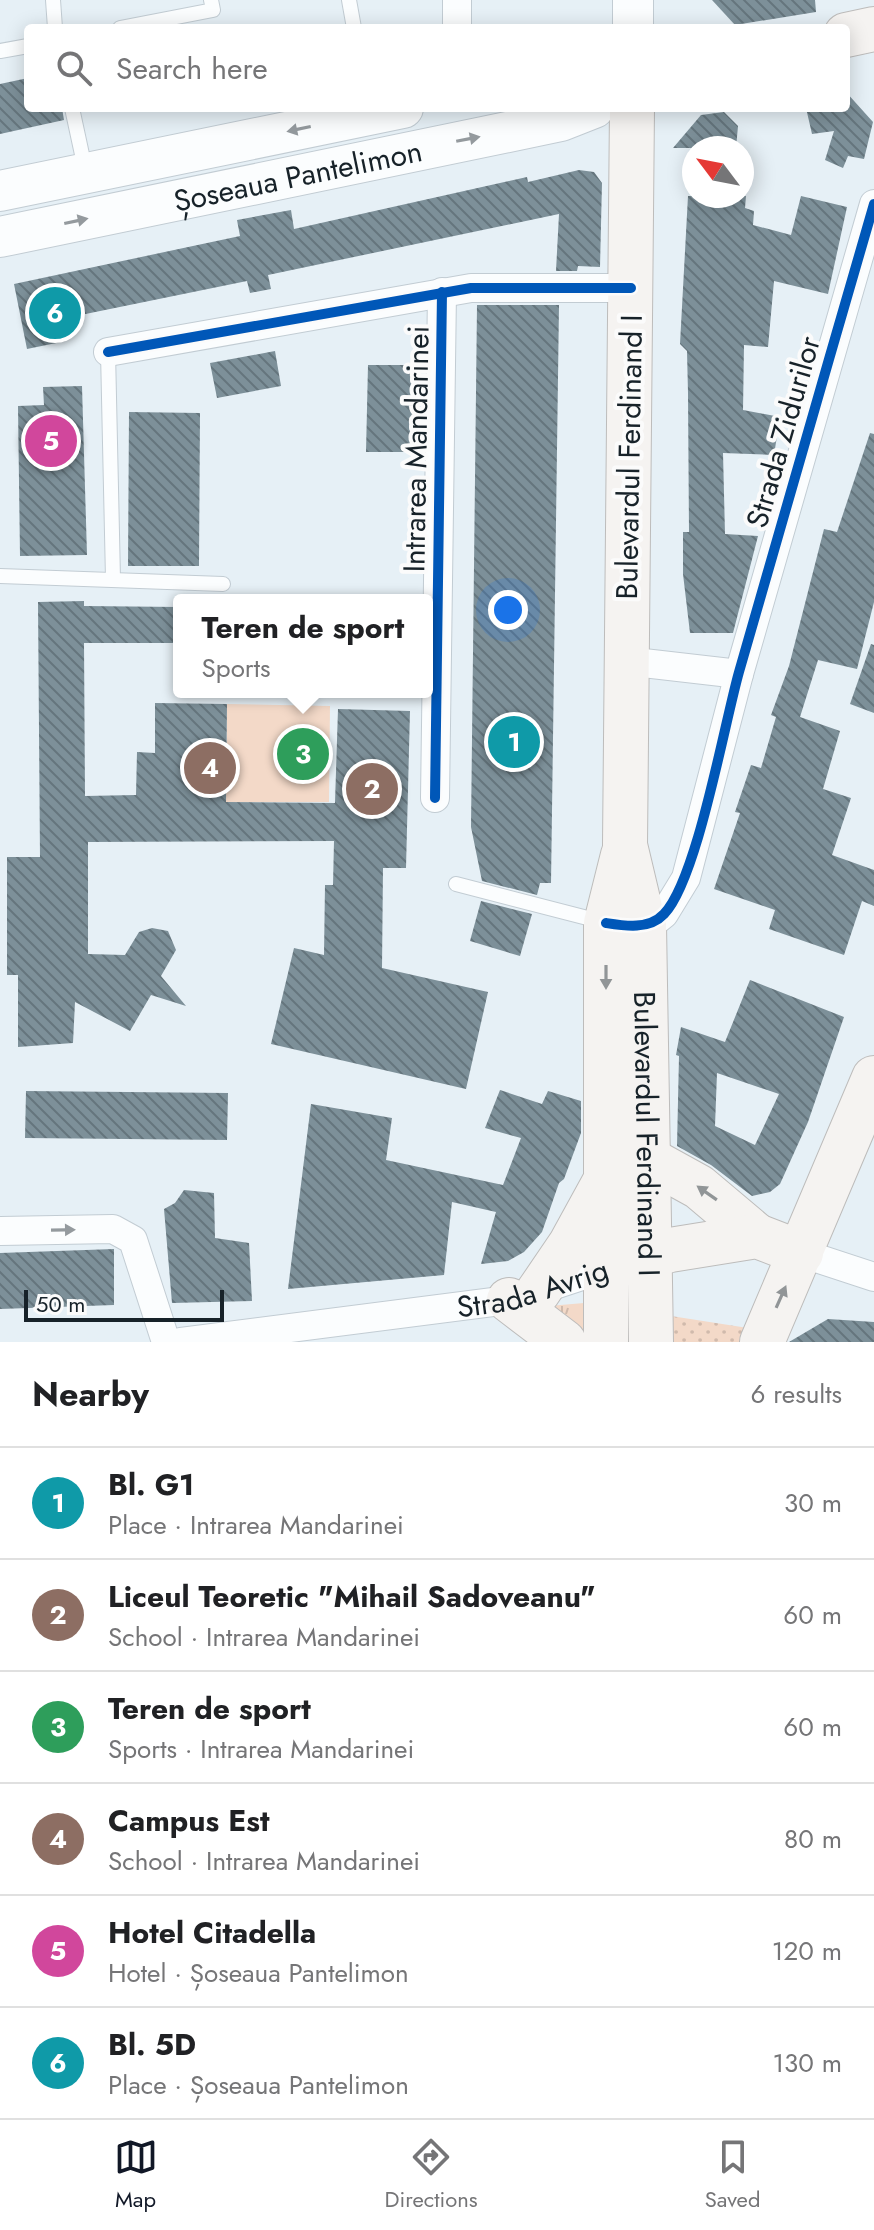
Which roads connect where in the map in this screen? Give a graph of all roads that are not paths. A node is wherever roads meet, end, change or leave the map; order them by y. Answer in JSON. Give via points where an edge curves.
{"nodes":[{"id":1,"x":53,"y":0,"type":"edge"},
{"id":2,"x":211,"y":0,"type":"edge"},
{"id":3,"x":349,"y":0,"type":"edge"},
{"id":4,"x":457,"y":0,"type":"edge"},
{"id":5,"x":55,"y":24,"type":"edge"},
{"id":6,"x":141,"y":24,"type":"edge"},
{"id":7,"x":353,"y":24,"type":"edge"},
{"id":8,"x":457,"y":24,"type":"edge"},
{"id":9,"x":874,"y":29,"type":"edge"},
{"id":10,"x":850,"y":34,"type":"edge"},
{"id":11,"x":24,"y":47,"type":"edge"},
{"id":12,"x":0,"y":51,"type":"edge"},
{"id":13,"x":73,"y":112,"type":"edge"},
{"id":14,"x":370,"y":112,"type":"edge"},
{"id":15,"x":584,"y":112,"type":"edge"},
{"id":16,"x":632,"y":112,"type":"edge"},
{"id":17,"x":86,"y":173,"type":"junction"},
{"id":18,"x":0,"y":191,"type":"edge"},
{"id":19,"x":874,"y":204,"type":"edge"},
{"id":20,"x":0,"y":237,"type":"edge"},
{"id":21,"x":631,"y":288,"type":"junction"},
{"id":22,"x":442,"y":292,"type":"junction"},
{"id":23,"x":108,"y":352,"type":"joint"},
{"id":24,"x":0,"y":576,"type":"edge"},
{"id":25,"x":113,"y":579,"type":"junction"},
{"id":26,"x":223,"y":584,"type":"dead end"},
{"id":27,"x":626,"y":661,"type":"junction"},
{"id":28,"x":739,"y":674,"type":"junction"},
{"id":29,"x":435,"y":798,"type":"dead end"},
{"id":30,"x":456,"y":884,"type":"dead end"},
{"id":31,"x":625,"y":924,"type":"junction"},
{"id":32,"x":874,"y":1078,"type":"edge"},
{"id":33,"x":650,"y":1160,"type":"junction"},
{"id":34,"x":607,"y":1177,"type":"junction"},
{"id":35,"x":0,"y":1231,"type":"edge"},
{"id":36,"x":757,"y":1236,"type":"junction"},
{"id":37,"x":801,"y":1253,"type":"junction"},
{"id":38,"x":650,"y":1255,"type":"junction"},
{"id":39,"x":606,"y":1268,"type":"junction"},
{"id":40,"x":874,"y":1277,"type":"edge"},
{"id":41,"x":523,"y":1296,"type":"junction"},
{"id":42,"x":166,"y":1342,"type":"edge"},
{"id":43,"x":181,"y":1342,"type":"edge"},
{"id":44,"x":564,"y":1342,"type":"edge"},
{"id":45,"x":606,"y":1342,"type":"edge"},
{"id":46,"x":651,"y":1342,"type":"edge"},
{"id":47,"x":762,"y":1342,"type":"edge"}],
"edges":[{"from":1,"to":5,"type":"lane"},
{"from":2,"to":6,"type":"lane","via":[[213,10]]},
{"from":3,"to":7,"type":"lane"},
{"from":4,"to":8,"type":"street"},
{"from":9,"to":10,"type":"main road"},
{"from":11,"to":12,"type":"lane"},
{"from":13,"to":17,"type":"lane"},
{"from":14,"to":17,"type":"main road","name":"Șoseaua Pantelimon","one_way":true},
{"from":20,"to":15,"type":"main road","name":"Șoseaua Pantelimon","one_way":true,"via":[[561,121]]},
{"from":16,"to":21,"type":"main road","name":"Bulevardul Ferdinand I"},
{"from":17,"to":18,"type":"main road","name":"Șoseaua Pantelimon"},
{"from":19,"to":28,"type":"street","name":"Strada Zidurilor"},
{"from":21,"to":22,"type":"street"},
{"from":21,"to":27,"type":"main road","name":"Bulevardul Ferdinand I"},
{"from":22,"to":23,"type":"street"},
{"from":22,"to":29,"type":"street","name":"Intrarea Mandarinei"},
{"from":23,"to":25,"type":"lane"},
{"from":24,"to":25,"type":"lane"},
{"from":25,"to":26,"type":"lane"},
{"from":27,"to":28,"type":"street"},
{"from":27,"to":31,"type":"main road","name":"Bulevardul Ferdinand I"},
{"from":28,"to":31,"type":"street","via":[[686,878],[664,914]]},
{"from":30,"to":31,"type":"lane"},
{"from":31,"to":33,"type":"main road","name":"Bulevardul Ferdinand I"},
{"from":31,"to":34,"type":"main road","name":"Bulevardul Ferdinand I","one_way":true},
{"from":32,"to":37,"type":"main road"},
{"from":36,"to":33,"type":"main road","one_way":true,"via":[[699,1187]]},
{"from":33,"to":38,"type":"main road","name":"Bulevardul Ferdinand I"},
{"from":34,"to":39,"type":"main road","name":"Bulevardul Ferdinand I"},
{"from":34,"to":41,"type":"main road","via":[[570,1245]]},
{"from":35,"to":42,"type":"street","one_way":true,"via":[[125,1233],[133,1240]]},
{"from":36,"to":37,"type":"main road"},
{"from":36,"to":38,"type":"main road","name":"Strada Avrig"},
{"from":37,"to":40,"type":"street"},
{"from":47,"to":37,"type":"main road","one_way":true},
{"from":38,"to":39,"type":"main road","name":"Strada Avrig"},
{"from":38,"to":46,"type":"main road","name":"Bulevardul Ferdinand I"},
{"from":39,"to":41,"type":"street","name":"Strada Avrig"},
{"from":39,"to":45,"type":"main road","name":"Bulevardul Ferdinand I"},
{"from":41,"to":43,"type":"street","name":"Strada Avrig"},
{"from":41,"to":44,"type":"main road"}]}
